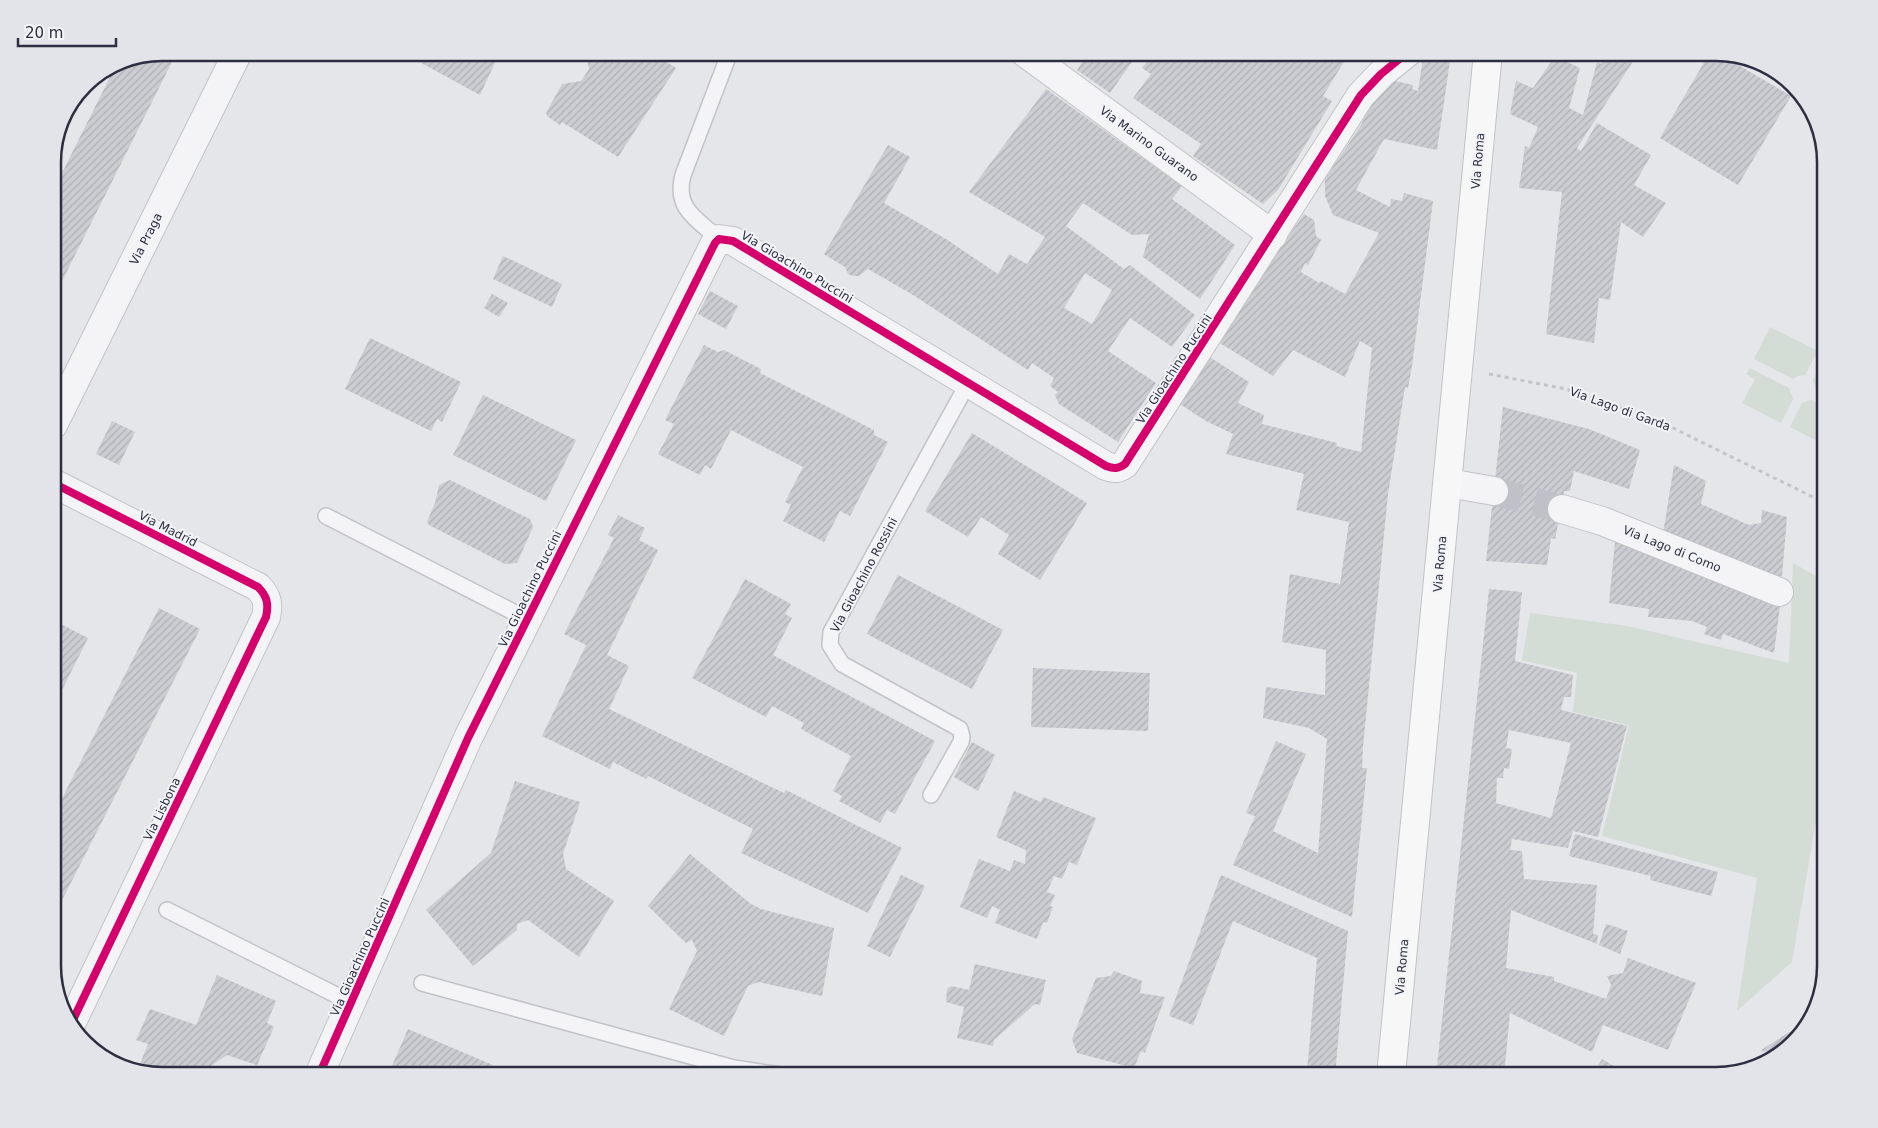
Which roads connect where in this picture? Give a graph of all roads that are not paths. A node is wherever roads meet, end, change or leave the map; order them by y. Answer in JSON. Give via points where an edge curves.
{"nodes":[{"id":1,"x":234,"y":61,"type":"edge"},
{"id":2,"x":726,"y":61,"type":"edge"},
{"id":3,"x":1036,"y":61,"type":"edge"},
{"id":4,"x":1397,"y":61,"type":"edge"},
{"id":5,"x":1487,"y":61,"type":"edge"},
{"id":6,"x":1273,"y":235,"type":"junction"},
{"id":7,"x":720,"y":239,"type":"junction"},
{"id":8,"x":968,"y":383,"type":"junction"},
{"id":9,"x":61,"y":409,"type":"edge"},
{"id":10,"x":1448,"y":483,"type":"junction"},
{"id":11,"x":61,"y":487,"type":"edge"},
{"id":12,"x":1494,"y":491,"type":"tunnel mouth"},
{"id":13,"x":1562,"y":509,"type":"tunnel mouth"},
{"id":14,"x":326,"y":516,"type":"dead end"},
{"id":15,"x":1779,"y":592,"type":"dead end"},
{"id":16,"x":268,"y":601,"type":"joint"},
{"id":17,"x":527,"y":619,"type":"junction"},
{"id":18,"x":931,"y":795,"type":"dead end"},
{"id":19,"x":167,"y":910,"type":"dead end"},
{"id":20,"x":422,"y":983,"type":"dead end"},
{"id":21,"x":352,"y":1003,"type":"junction"},
{"id":22,"x":75,"y":1016,"type":"edge"},
{"id":23,"x":323,"y":1067,"type":"edge"},
{"id":24,"x":730,"y":1067,"type":"edge"},
{"id":25,"x":1393,"y":1067,"type":"edge"}],
"edges":[{"from":1,"to":9,"type":"street","name":"Via Praga"},
{"from":2,"to":7,"type":"lane","name":"Via Gioachino Puccini","via":[[683,175],[680,192],[685,208]]},
{"from":3,"to":6,"type":"street","name":"Via Marino Guarano"},
{"from":4,"to":6,"type":"street","name":"Via Gioachino Puccini","via":[[1361,95]]},
{"from":5,"to":10,"type":"main road","name":"Via Roma"},
{"from":6,"to":8,"type":"street","name":"Via Gioachino Puccini","via":[[1131,456],[1120,468],[1106,466]]},
{"from":7,"to":8,"type":"street","name":"Via Gioachino Puccini","via":[[733,241]]},
{"from":7,"to":17,"type":"street","name":"Via Gioachino Puccini","via":[[711,249]]},
{"from":8,"to":18,"type":"lane","name":"Via Gioachino Rossini","via":[[832,632],[830,645],[842,664],[960,728],[961,742]]},
{"from":10,"to":12,"type":"street"},
{"from":10,"to":25,"type":"main road","name":"Via Roma"},
{"from":11,"to":16,"type":"street","name":"Via Madrid","via":[[258,587]]},
{"from":13,"to":15,"type":"street","name":"Via Lago di Como","via":[[1602,521]]},
{"from":14,"to":17,"type":"lane"},
{"from":16,"to":22,"type":"street","name":"Via Lisbona","via":[[266,617]]},
{"from":17,"to":21,"type":"street","name":"Via Gioachino Puccini","via":[[468,738]]},
{"from":19,"to":21,"type":"lane"},
{"from":20,"to":24,"type":"lane"},
{"from":21,"to":23,"type":"street","name":"Via Gioachino Puccini"}]}
